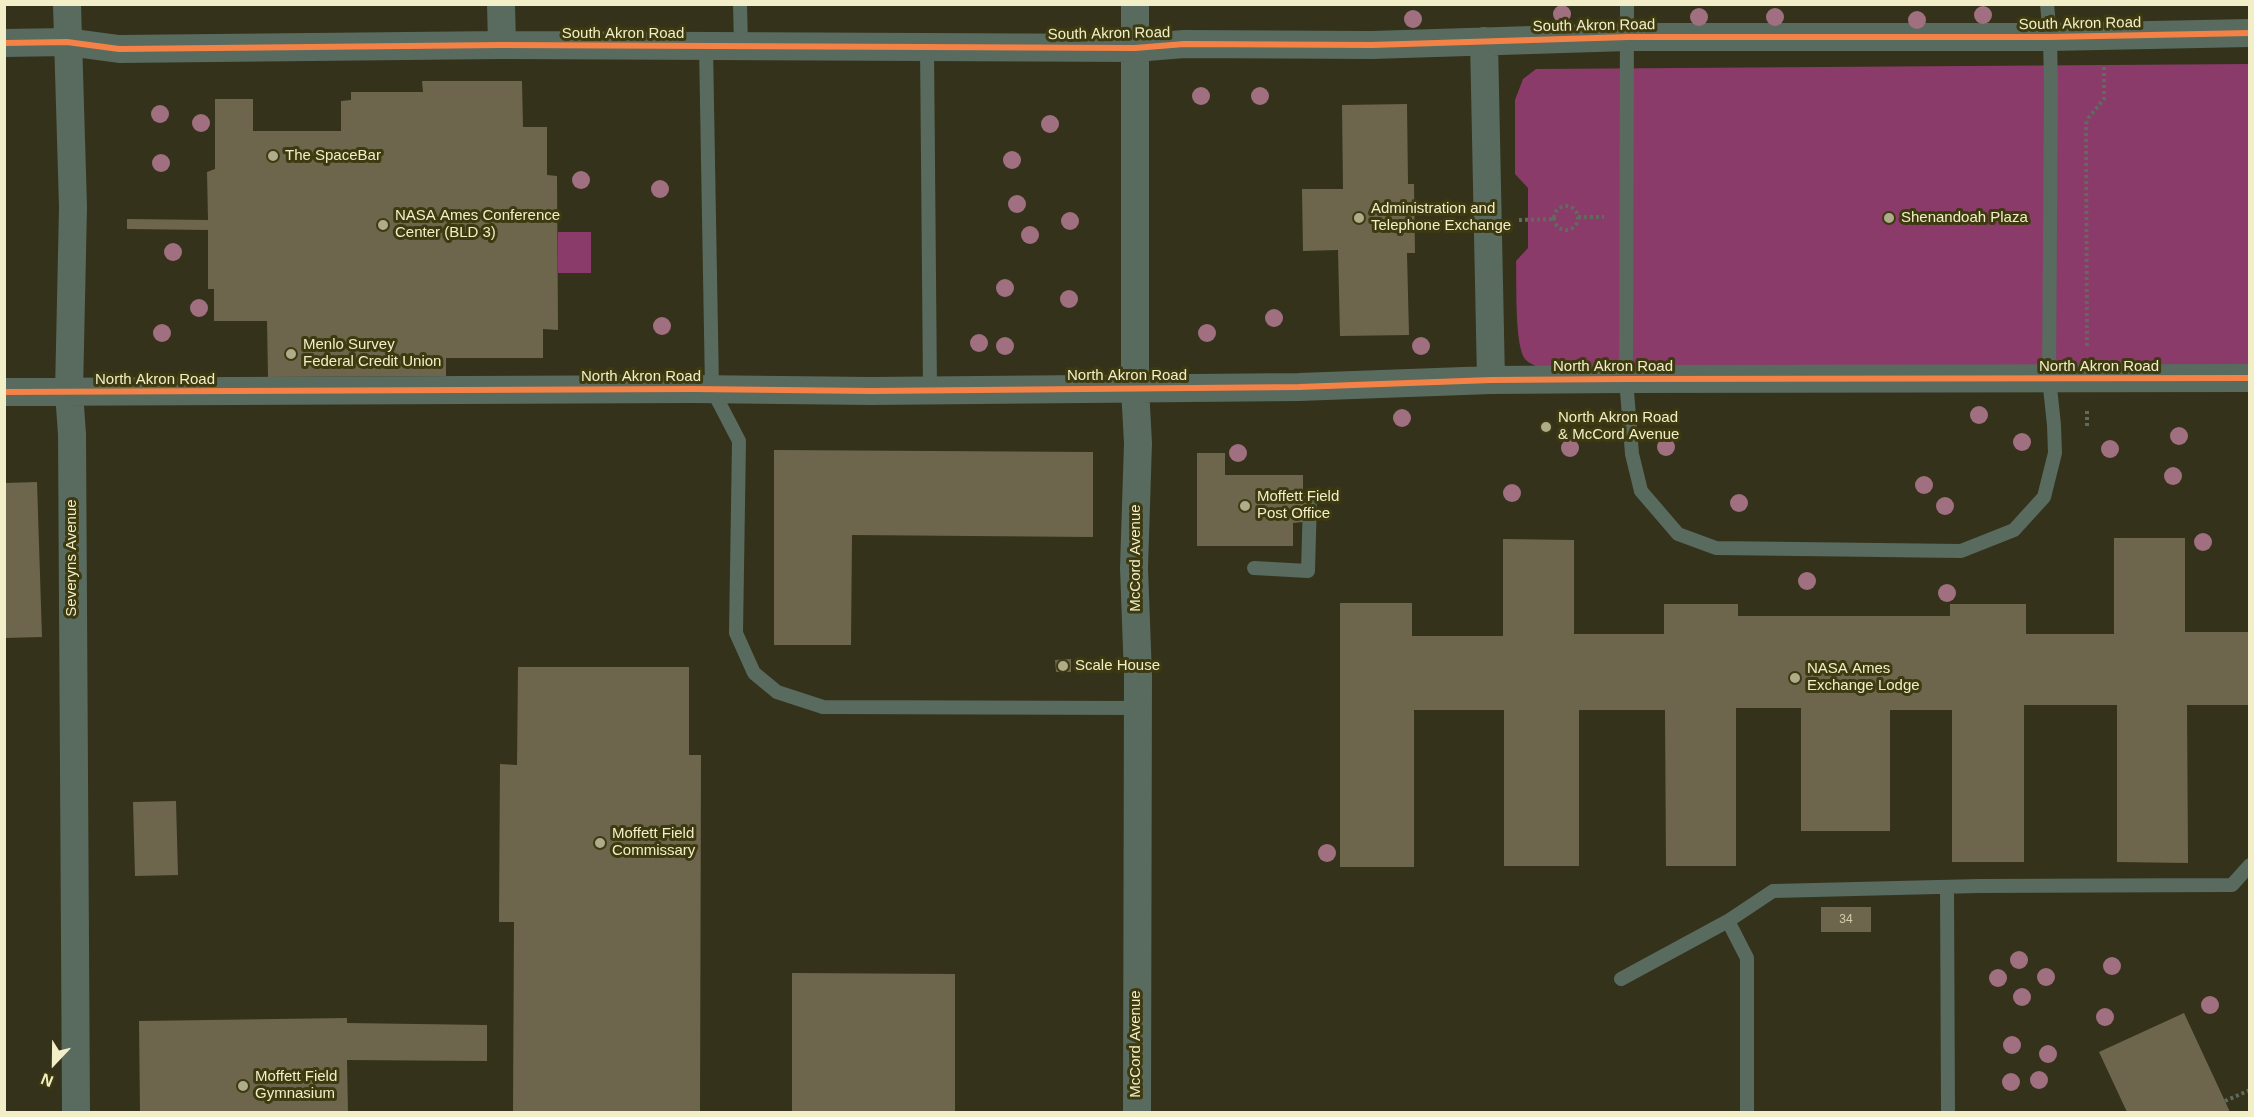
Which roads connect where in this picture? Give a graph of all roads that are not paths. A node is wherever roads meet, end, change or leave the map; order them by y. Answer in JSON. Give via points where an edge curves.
{"nodes":[{"id":1,"x":67,"y":4,"type":"edge"},
{"id":2,"x":501,"y":4,"type":"edge"},
{"id":3,"x":740,"y":4,"type":"edge"},
{"id":4,"x":1135,"y":4,"type":"edge"},
{"id":5,"x":1627,"y":4,"type":"edge"},
{"id":6,"x":2047,"y":4,"type":"edge"},
{"id":7,"x":2250,"y":33,"type":"edge"},
{"id":8,"x":1628,"y":37,"type":"junction"},
{"id":9,"x":2050,"y":37,"type":"junction"},
{"id":10,"x":1484,"y":41,"type":"junction"},
{"id":11,"x":67,"y":42,"type":"junction"},
{"id":12,"x":4,"y":43,"type":"edge"},
{"id":13,"x":502,"y":45,"type":"junction"},
{"id":14,"x":706,"y":46,"type":"junction"},
{"id":15,"x":741,"y":46,"type":"junction"},
{"id":16,"x":927,"y":47,"type":"junction"},
{"id":17,"x":1135,"y":48,"type":"junction"},
{"id":18,"x":2049,"y":378,"type":"junction"},
{"id":19,"x":2250,"y":378,"type":"edge"},
{"id":20,"x":1626,"y":379,"type":"junction"},
{"id":21,"x":1491,"y":380,"type":"junction"},
{"id":22,"x":1135,"y":388,"type":"junction"},
{"id":23,"x":712,"y":389,"type":"junction"},
{"id":24,"x":930,"y":390,"type":"junction"},
{"id":25,"x":4,"y":392,"type":"edge"},
{"id":26,"x":69,"y":392,"type":"junction"},
{"id":27,"x":1310,"y":499,"type":"dead end"},
{"id":28,"x":1254,"y":568,"type":"dead end"},
{"id":29,"x":1138,"y":708,"type":"junction"},
{"id":30,"x":2250,"y":865,"type":"edge"},
{"id":31,"x":1947,"y":886,"type":"junction"},
{"id":32,"x":1728,"y":921,"type":"junction"},
{"id":33,"x":1621,"y":979,"type":"dead end"},
{"id":34,"x":76,"y":1113,"type":"edge"},
{"id":35,"x":1137,"y":1113,"type":"edge"},
{"id":36,"x":1747,"y":1113,"type":"edge"},
{"id":37,"x":1948,"y":1113,"type":"edge"}],
"edges":[{"from":1,"to":11,"type":"street","name":"Severyns Avenue"},
{"from":2,"to":13,"type":"street"},
{"from":3,"to":15,"type":"lane"},
{"from":4,"to":17,"type":"street","name":"McCord Avenue"},
{"from":5,"to":8,"type":"lane"},
{"from":6,"to":9,"type":"lane"},
{"from":7,"to":9,"type":"street","name":"South Akron Road"},
{"from":8,"to":9,"type":"street","name":"South Akron Road"},
{"from":8,"to":10,"type":"street","name":"South Akron Road"},
{"from":8,"to":20,"type":"lane"},
{"from":9,"to":18,"type":"lane"},
{"from":10,"to":17,"type":"street","name":"South Akron Road","via":[[1184,44]]},
{"from":10,"to":21,"type":"street"},
{"from":11,"to":12,"type":"street","name":"South Akron Road"},
{"from":11,"to":13,"type":"street","name":"South Akron Road","via":[[119,49]]},
{"from":11,"to":26,"type":"street","name":"Severyns Avenue","via":[[73,207]]},
{"from":13,"to":14,"type":"street","name":"South Akron Road"},
{"from":14,"to":15,"type":"street","name":"South Akron Road"},
{"from":14,"to":23,"type":"lane"},
{"from":15,"to":16,"type":"street","name":"South Akron Road"},
{"from":16,"to":17,"type":"street","name":"South Akron Road"},
{"from":16,"to":24,"type":"lane"},
{"from":17,"to":22,"type":"street","name":"McCord Avenue"},
{"from":18,"to":19,"type":"street","name":"North Akron Road"},
{"from":18,"to":20,"type":"street","name":"North Akron Road"},
{"from":18,"to":20,"type":"lane","via":[[2055,453],[2044,497],[2014,530],[1961,551],[1716,548],[1678,534],[1641,491],[1632,454]]},
{"from":20,"to":21,"type":"street","name":"North Akron Road"},
{"from":21,"to":22,"type":"street","name":"North Akron Road"},
{"from":22,"to":24,"type":"street","name":"North Akron Road"},
{"from":22,"to":29,"type":"street","name":"McCord Avenue"},
{"from":23,"to":24,"type":"street","name":"North Akron Road"},
{"from":23,"to":26,"type":"street","name":"North Akron Road"},
{"from":23,"to":29,"type":"lane","via":[[739,441],[736,633],[754,673],[777,692],[823,707]]},
{"from":25,"to":26,"type":"street","name":"North Akron Road"},
{"from":26,"to":34,"type":"street","name":"Severyns Avenue"},
{"from":27,"to":28,"type":"lane","via":[[1308,571]]},
{"from":29,"to":35,"type":"street","name":"McCord Avenue"},
{"from":30,"to":31,"type":"lane","via":[[2232,885]]},
{"from":31,"to":32,"type":"lane","via":[[1773,891]]},
{"from":31,"to":37,"type":"lane"},
{"from":32,"to":33,"type":"lane"},
{"from":32,"to":36,"type":"lane","via":[[1747,958]]}]}
